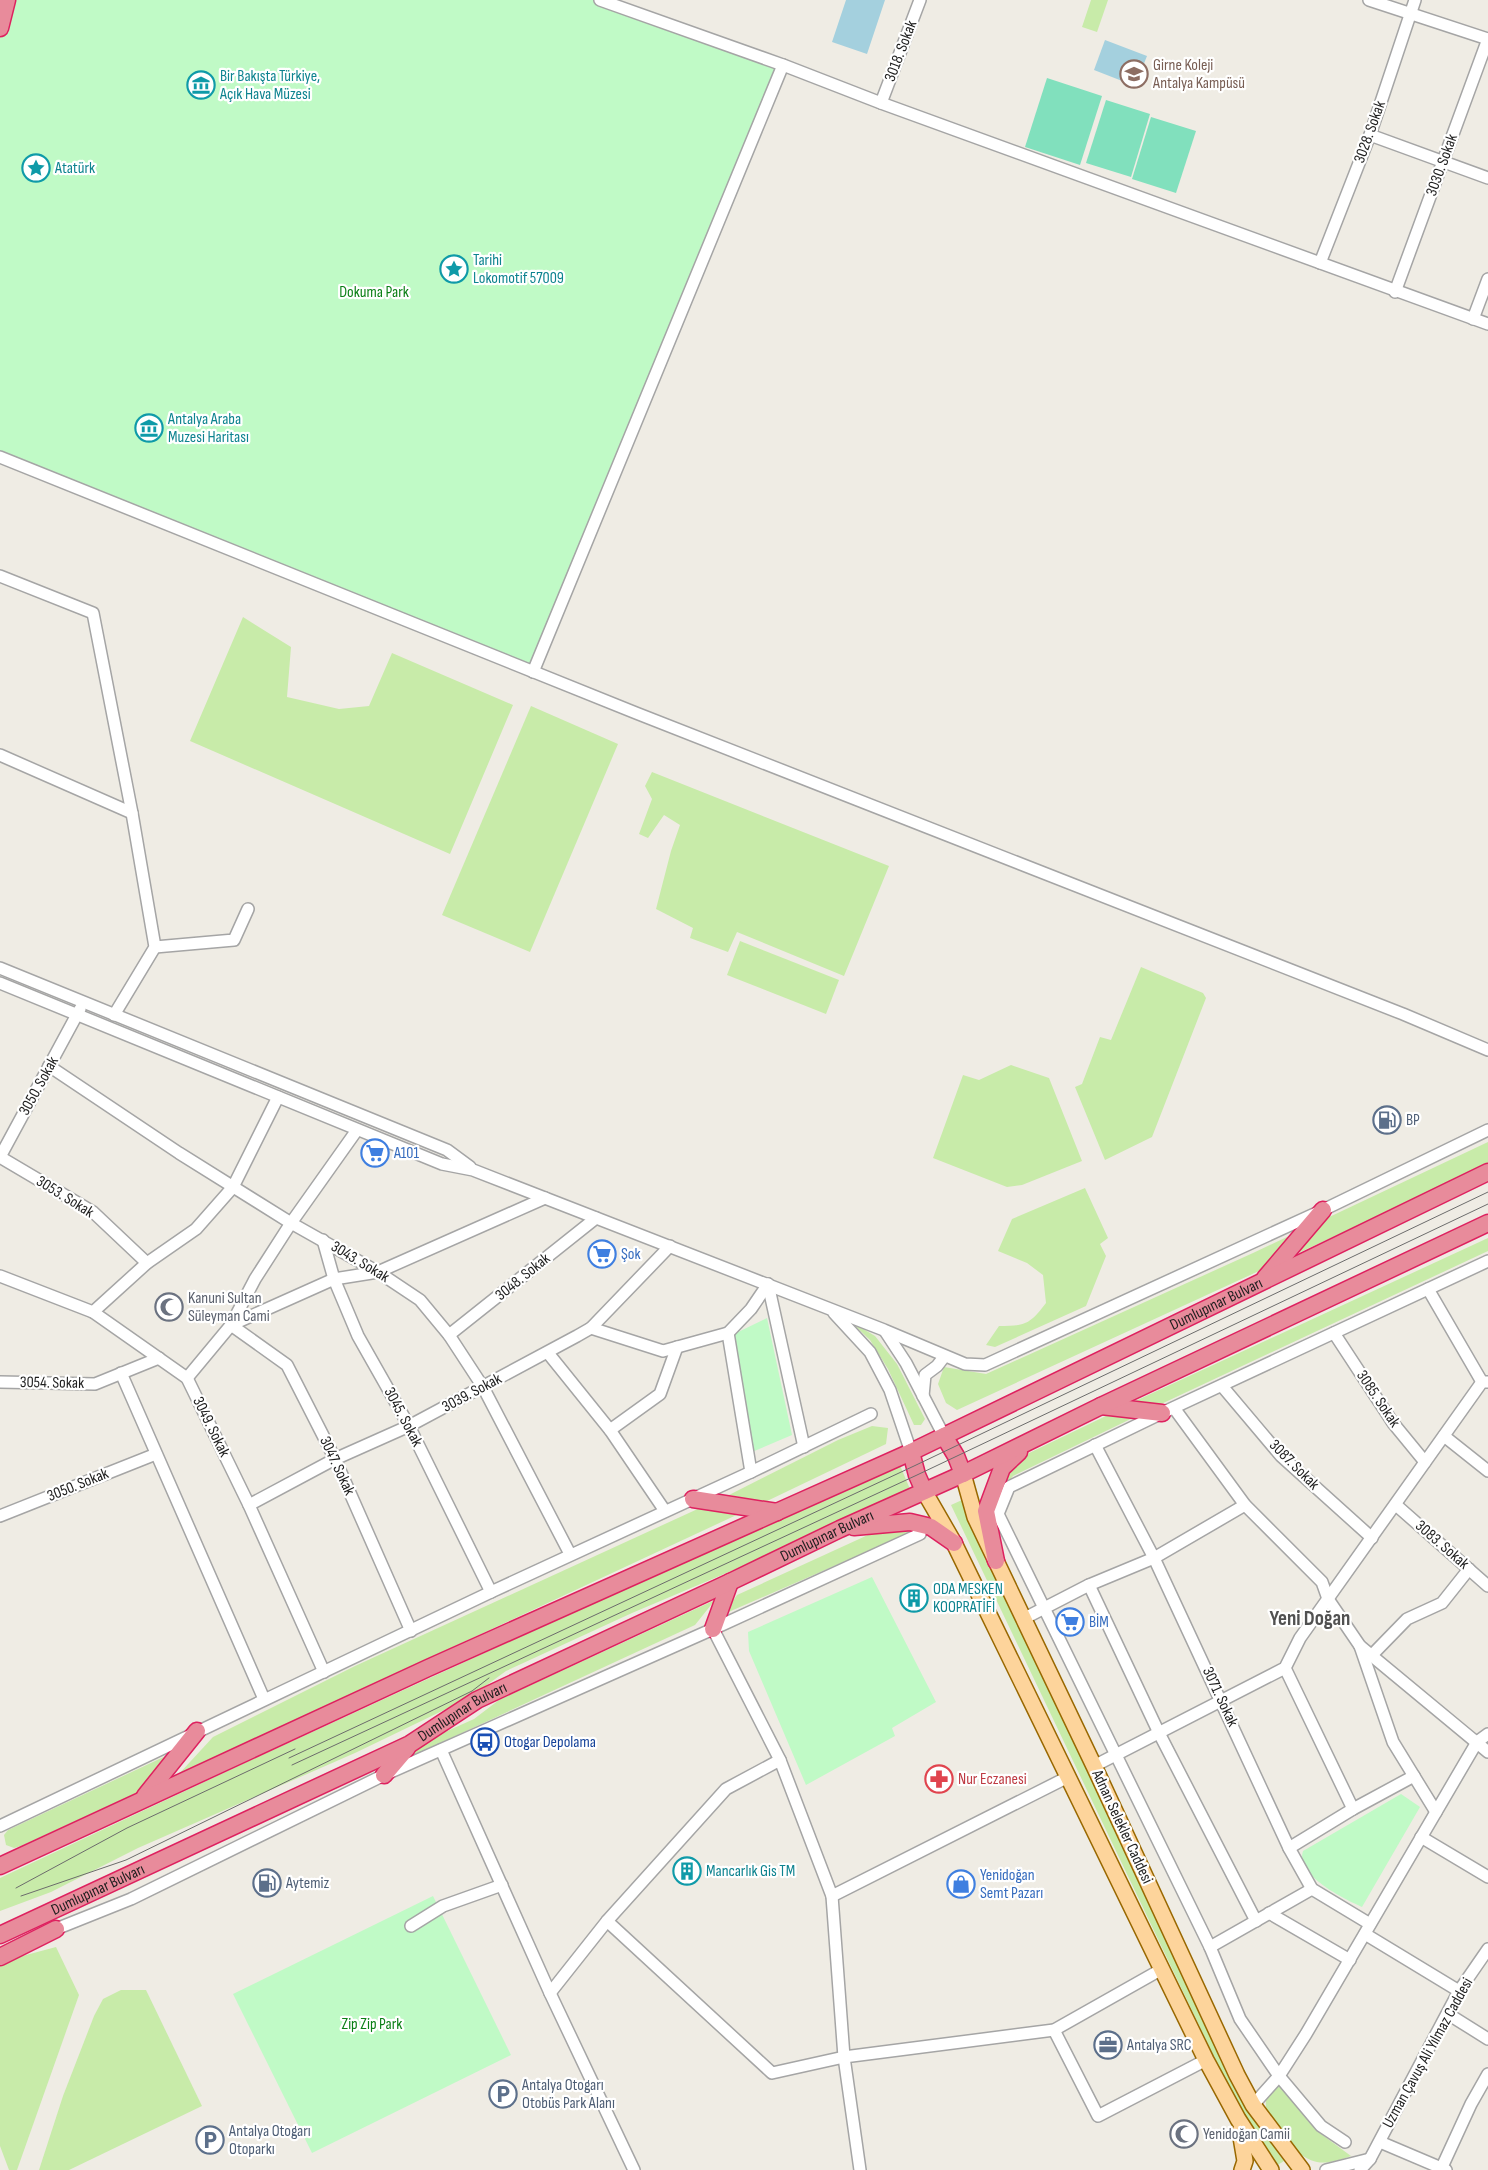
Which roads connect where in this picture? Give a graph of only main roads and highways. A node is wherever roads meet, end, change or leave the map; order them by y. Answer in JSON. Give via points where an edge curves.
{"nodes":[{"id":1,"x":7,"y":0,"type":"edge"},
{"id":2,"x":0,"y":28,"type":"edge"},
{"id":3,"x":1488,"y":1172,"type":"edge"},
{"id":4,"x":1323,"y":1210,"type":"road end"},
{"id":5,"x":1488,"y":1223,"type":"edge"},
{"id":6,"x":1261,"y":1284,"type":"junction"},
{"id":7,"x":1100,"y":1406,"type":"junction"},
{"id":8,"x":1168,"y":1410,"type":"road end"},
{"id":9,"x":944,"y":1436,"type":"junction"},
{"id":10,"x":1033,"y":1440,"type":"junction"},
{"id":11,"x":911,"y":1452,"type":"junction"},
{"id":12,"x":962,"y":1474,"type":"junction"},
{"id":13,"x":924,"y":1491,"type":"junction"},
{"id":14,"x":693,"y":1499,"type":"road end"},
{"id":15,"x":777,"y":1512,"type":"junction"},
{"id":16,"x":840,"y":1529,"type":"junction"},
{"id":17,"x":954,"y":1543,"type":"junction"},
{"id":18,"x":996,"y":1561,"type":"junction"},
{"id":19,"x":730,"y":1582,"type":"junction"},
{"id":20,"x":713,"y":1630,"type":"road end"},
{"id":21,"x":197,"y":1731,"type":"road end"},
{"id":22,"x":410,"y":1744,"type":"junction"},
{"id":23,"x":384,"y":1775,"type":"road end"},
{"id":24,"x":142,"y":1800,"type":"junction"},
{"id":25,"x":0,"y":1866,"type":"edge"},
{"id":26,"x":56,"y":1929,"type":"road end"},
{"id":27,"x":0,"y":1934,"type":"edge"},
{"id":28,"x":0,"y":1957,"type":"edge"},
{"id":29,"x":1238,"y":2120,"type":"junction"},
{"id":30,"x":1242,"y":2170,"type":"edge"},
{"id":31,"x":1271,"y":2170,"type":"edge"},
{"id":32,"x":1302,"y":2170,"type":"edge"}],
"edges":[{"from":1,"to":2,"type":"highway"},
{"from":3,"to":6,"type":"highway","name":"Dumlupınar Bulvarı"},
{"from":4,"to":6,"type":"highway"},
{"from":5,"to":7,"type":"highway","name":"Dumlupınar Bulvarı"},
{"from":6,"to":9,"type":"highway","name":"Dumlupınar Bulvarı"},
{"from":7,"to":8,"type":"highway"},
{"from":7,"to":10,"type":"highway","name":"Dumlupınar Bulvarı"},
{"from":9,"to":11,"type":"highway","name":"Dumlupınar Bulvarı"},
{"from":9,"to":12,"type":"highway"},
{"from":10,"to":12,"type":"highway","name":"Dumlupınar Bulvarı"},
{"from":10,"to":18,"type":"highway","via":[[1002,1468],[986,1511]]},
{"from":11,"to":13,"type":"highway"},
{"from":11,"to":15,"type":"highway","name":"Dumlupınar Bulvarı"},
{"from":12,"to":13,"type":"highway","name":"Dumlupınar Bulvarı"},
{"from":12,"to":18,"type":"main road","name":"Adnan Selekler Caddesi","via":[[970,1504]]},
{"from":13,"to":16,"type":"highway","name":"Dumlupınar Bulvarı"},
{"from":13,"to":17,"type":"main road","name":"Adnan Selekler Caddesi"},
{"from":14,"to":15,"type":"highway"},
{"from":15,"to":24,"type":"highway","name":"Dumlupınar Bulvarı"},
{"from":16,"to":17,"type":"highway","via":[[910,1522],[931,1527]]},
{"from":16,"to":19,"type":"highway","name":"Dumlupınar Bulvarı"},
{"from":17,"to":29,"type":"main road","name":"Adnan Selekler Caddesi"},
{"from":18,"to":32,"type":"main road","name":"Adnan Selekler Caddesi","via":[[1253,2105]]},
{"from":19,"to":20,"type":"highway"},
{"from":19,"to":22,"type":"highway","name":"Dumlupınar Bulvarı","via":[[477,1700]]},
{"from":21,"to":24,"type":"highway"},
{"from":22,"to":23,"type":"highway"},
{"from":22,"to":27,"type":"highway","name":"Dumlupınar Bulvarı"},
{"from":24,"to":25,"type":"highway","name":"Dumlupınar Bulvarı"},
{"from":26,"to":28,"type":"highway"},
{"from":29,"to":30,"type":"main road","name":"Adnan Selekler Caddesi","via":[[1245,2151]]},
{"from":29,"to":31,"type":"main road","name":"Adnan Selekler Caddesi"}]}
